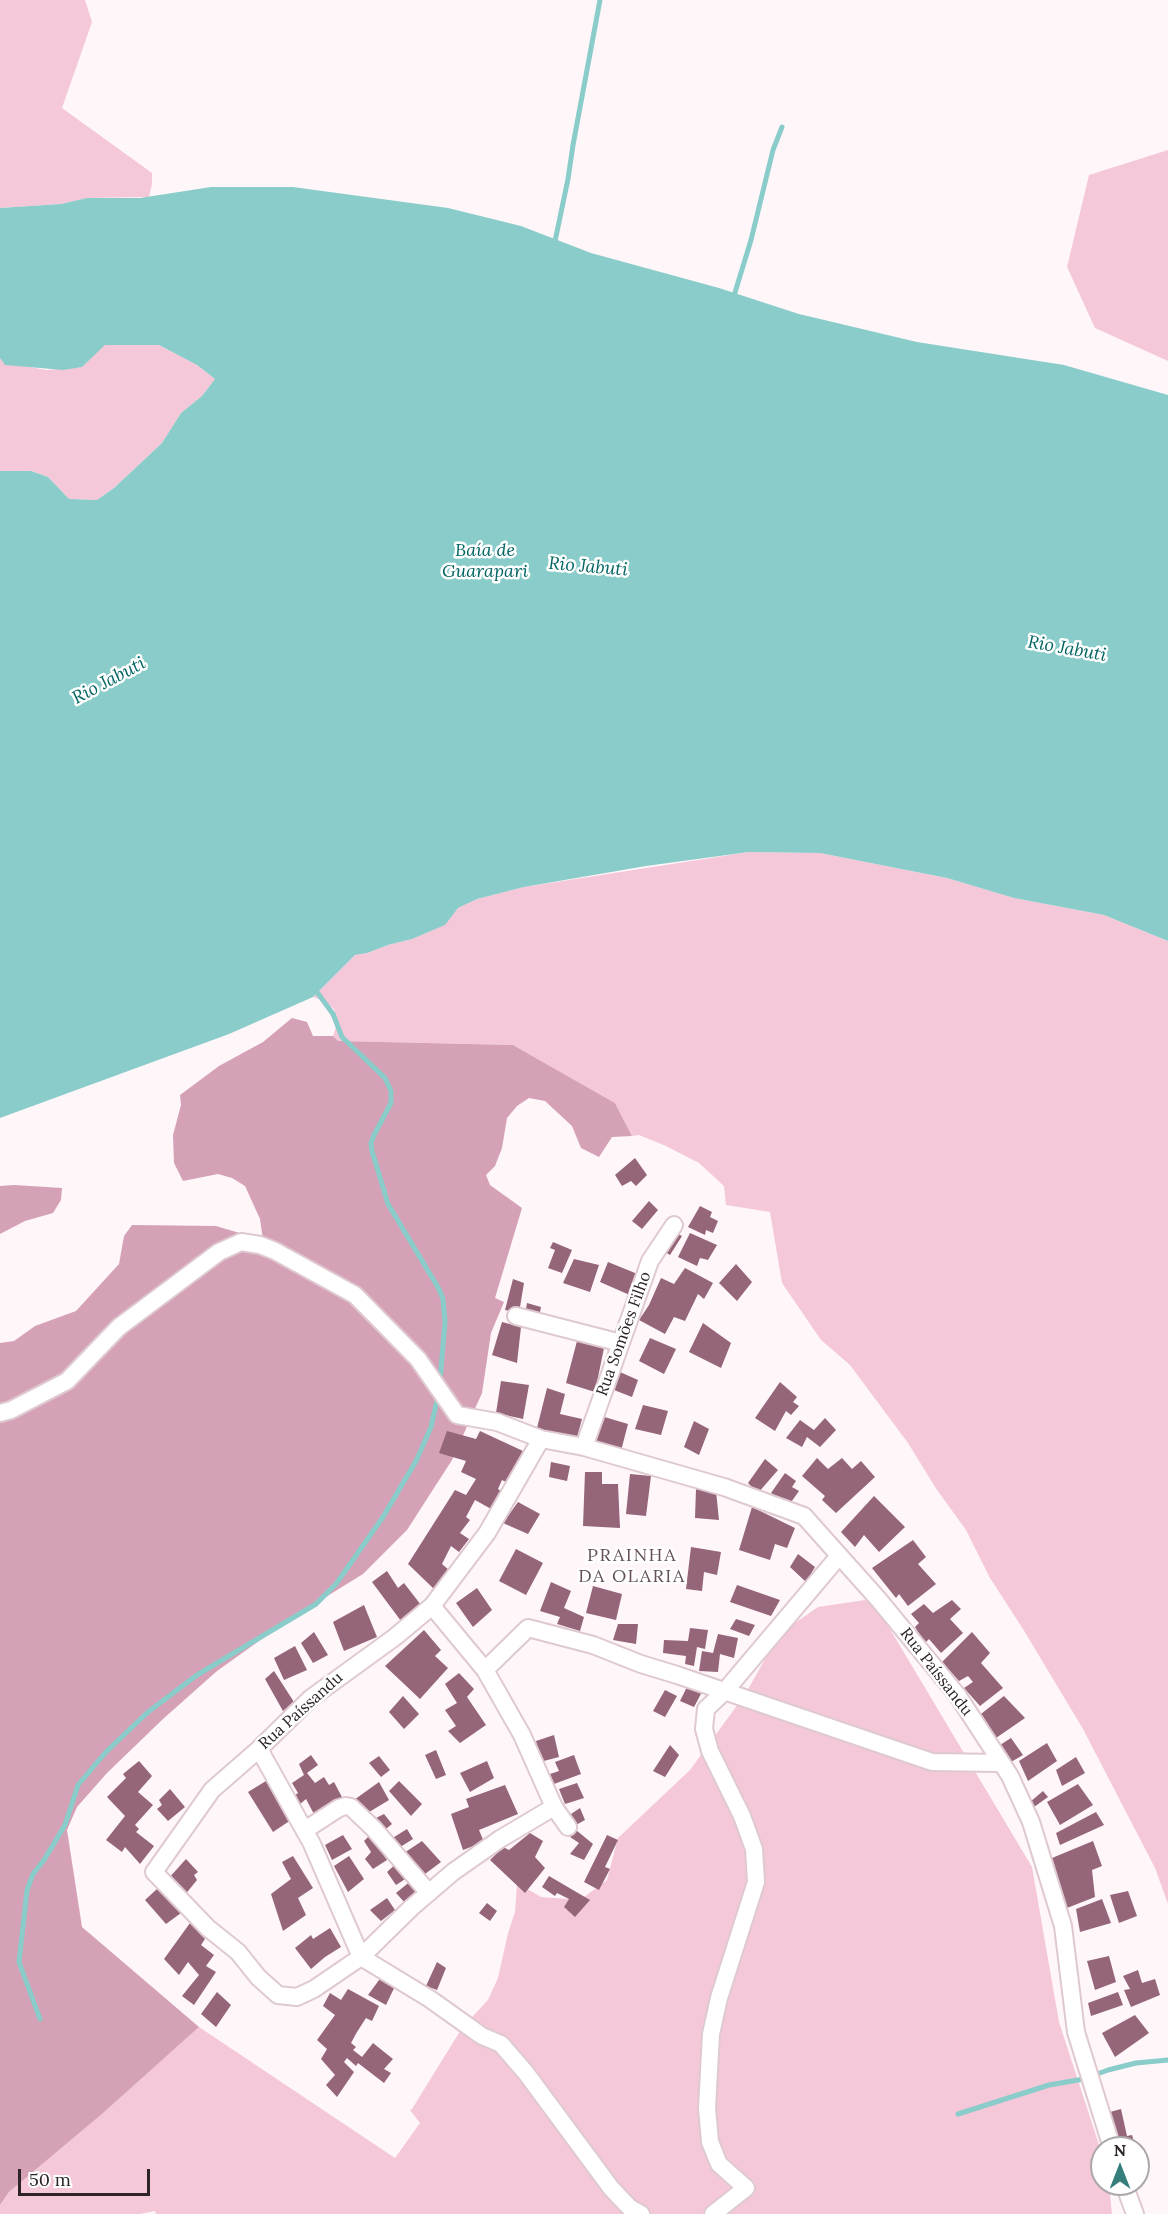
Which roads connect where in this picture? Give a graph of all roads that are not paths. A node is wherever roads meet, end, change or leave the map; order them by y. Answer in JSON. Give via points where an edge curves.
{"nodes":[{"id":1,"x":674,"y":1225,"type":"dead end"},
{"id":2,"x":516,"y":1316,"type":"dead end"},
{"id":3,"x":621,"y":1343,"type":"junction"},
{"id":4,"x":0,"y":1413,"type":"edge"},
{"id":5,"x":542,"y":1439,"type":"junction"},
{"id":6,"x":584,"y":1447,"type":"junction"},
{"id":7,"x":839,"y":1556,"type":"junction"},
{"id":8,"x":432,"y":1606,"type":"junction"},
{"id":9,"x":485,"y":1670,"type":"junction"},
{"id":10,"x":725,"y":1691,"type":"junction"},
{"id":11,"x":259,"y":1749,"type":"junction"},
{"id":12,"x":1000,"y":1763,"type":"junction"},
{"id":13,"x":554,"y":1807,"type":"junction"},
{"id":14,"x":568,"y":1827,"type":"dead end"},
{"id":15,"x":305,"y":1830,"type":"junction"},
{"id":16,"x":429,"y":1893,"type":"junction"},
{"id":17,"x":361,"y":1957,"type":"junction"},
{"id":18,"x":1108,"y":2136,"type":"edge"},
{"id":19,"x":1128,"y":2196,"type":"edge"},
{"id":20,"x":641,"y":2214,"type":"edge"},
{"id":21,"x":712,"y":2214,"type":"edge"},
{"id":22,"x":1135,"y":2214,"type":"edge"}],
"edges":[{"from":1,"to":3,"type":"street","name":"Rua Somões Filho","via":[[650,1261]]},
{"from":2,"to":3,"type":"street"},
{"from":3,"to":6,"type":"street","name":"Rua Somões Filho"},
{"from":4,"to":5,"type":"street","name":"Rua Paíssandu","via":[[67,1381],[119,1327],[219,1252],[241,1242],[275,1251],[355,1295],[418,1359],[458,1415],[497,1422]]},
{"from":5,"to":6,"type":"street","name":"Rua Paíssandu"},
{"from":5,"to":8,"type":"street","name":"Rua Paíssandu","via":[[487,1533]]},
{"from":6,"to":7,"type":"street","name":"Rua Paíssandu","via":[[724,1487],[804,1516]]},
{"from":7,"to":10,"type":"street"},
{"from":7,"to":12,"type":"street","name":"Rua Paíssandu","via":[[958,1696]]},
{"from":8,"to":9,"type":"street"},
{"from":8,"to":11,"type":"street","name":"Rua Paíssandu","via":[[311,1698]]},
{"from":9,"to":10,"type":"street","via":[[528,1628],[593,1645]]},
{"from":9,"to":13,"type":"street","via":[[522,1735]]},
{"from":10,"to":12,"type":"street","via":[[932,1762]]},
{"from":10,"to":21,"type":"street","via":[[706,1709],[704,1729],[754,1849],[756,1882],[711,2034],[707,2108],[710,2142],[719,2164],[746,2188]]},
{"from":11,"to":15,"type":"street"},
{"from":11,"to":17,"type":"street","name":"Rua Paíssandu","via":[[212,1790],[154,1872],[278,1995],[297,1997]]},
{"from":12,"to":18,"type":"street","name":"Rua Paíssandu","via":[[1031,1822],[1063,1926],[1076,2032]]},
{"from":13,"to":14,"type":"street"},
{"from":13,"to":16,"type":"street","via":[[500,1839]]},
{"from":15,"to":16,"type":"street","via":[[339,1808],[351,1807]]},
{"from":15,"to":17,"type":"street"},
{"from":16,"to":17,"type":"street"},
{"from":17,"to":20,"type":"street","via":[[482,2036],[501,2044],[611,2188]]},
{"from":19,"to":22,"type":"street"}]}
